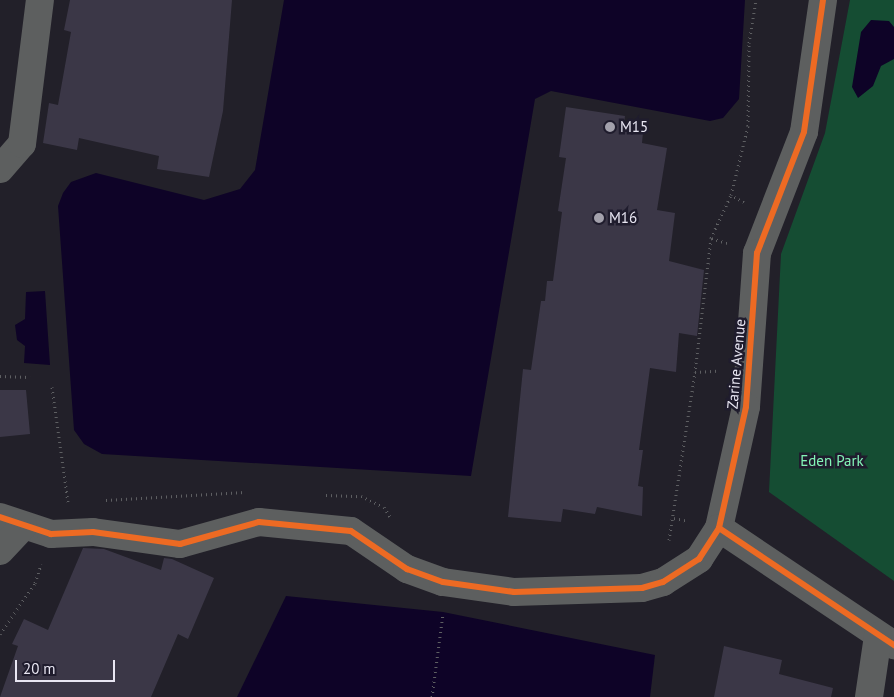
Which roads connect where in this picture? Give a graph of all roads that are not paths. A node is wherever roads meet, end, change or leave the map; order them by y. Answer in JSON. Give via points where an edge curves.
{"nodes":[{"id":1,"x":40,"y":0,"type":"edge"},
{"id":2,"x":824,"y":0,"type":"edge"},
{"id":3,"x":0,"y":169,"type":"edge"},
{"id":4,"x":12,"y":522,"type":"edge"},
{"id":5,"x":719,"y":528,"type":"junction"},
{"id":6,"x":0,"y":551,"type":"edge"},
{"id":7,"x":886,"y":640,"type":"edge"},
{"id":8,"x":869,"y":697,"type":"edge"}],
"edges":[{"from":1,"to":3,"type":"street","via":[[22,144]]},
{"from":2,"to":5,"type":"street","name":"Zarine Avenue","via":[[804,132],[757,253],[746,407]]},
{"from":4,"to":5,"type":"street","via":[[51,534],[92,532],[180,544],[259,522],[351,531],[407,569],[444,582],[514,592],[642,588],[663,582],[699,559]]},
{"from":4,"to":6,"type":"street"},
{"from":5,"to":7,"type":"street"},
{"from":7,"to":8,"type":"street"}]}
